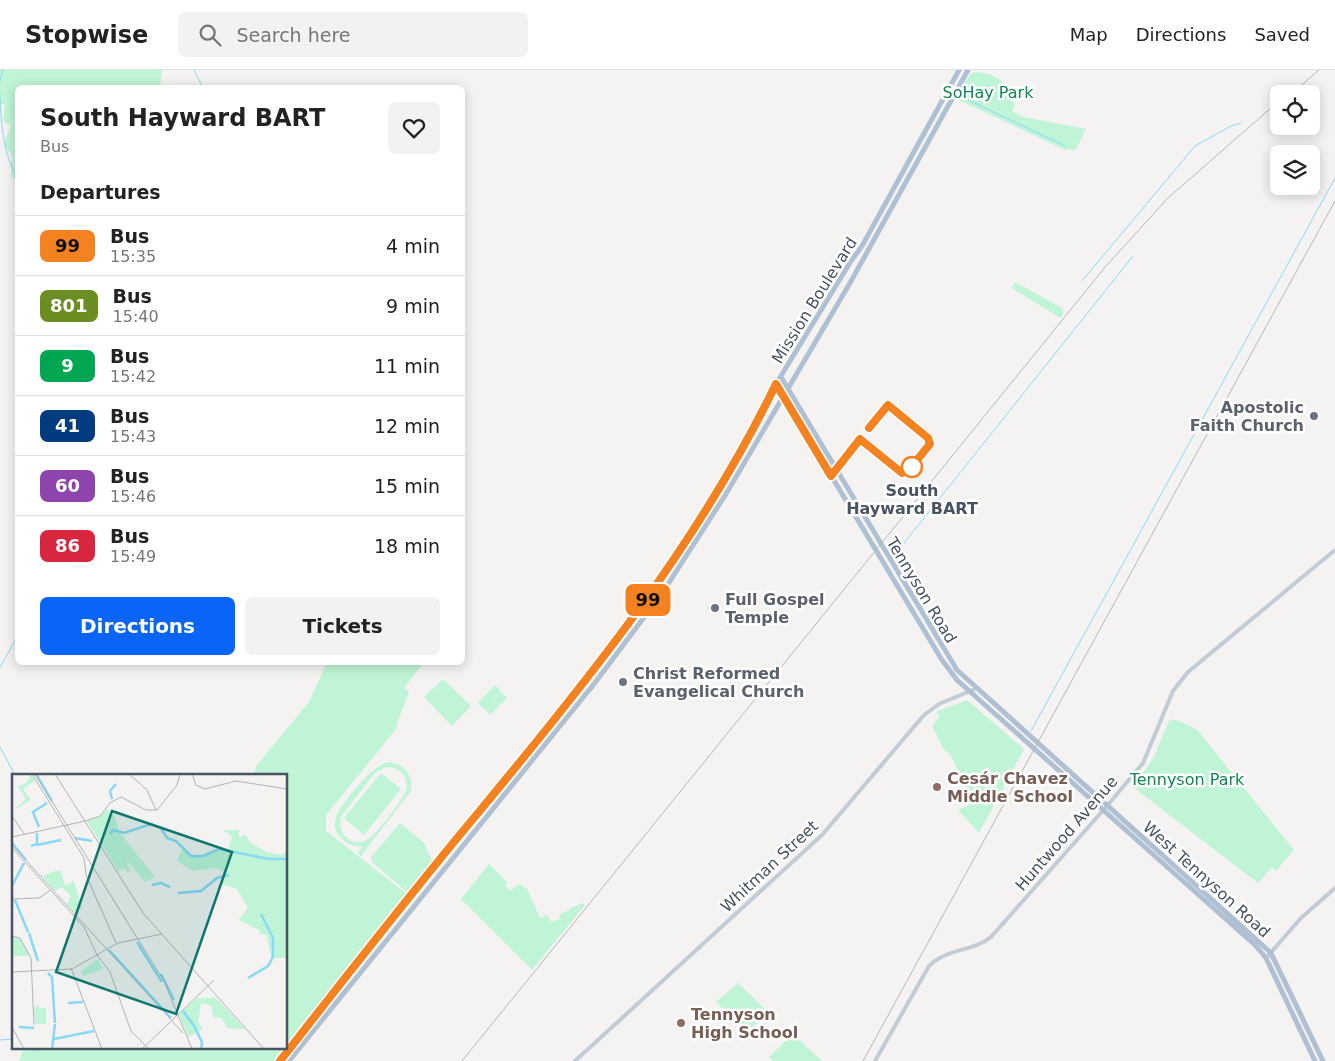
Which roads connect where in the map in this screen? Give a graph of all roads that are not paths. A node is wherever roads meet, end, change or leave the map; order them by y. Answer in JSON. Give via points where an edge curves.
{"nodes":[{"id":1,"x":958,"y":70,"type":"edge"},
{"id":2,"x":968,"y":70,"type":"edge"},
{"id":3,"x":781,"y":377,"type":"junction"},
{"id":4,"x":776,"y":384,"type":"junction"},
{"id":5,"x":787,"y":389,"type":"junction"},
{"id":6,"x":782,"y":396,"type":"junction"},
{"id":7,"x":1335,"y":550,"type":"edge"},
{"id":8,"x":975,"y":689,"type":"junction"},
{"id":9,"x":969,"y":692,"type":"junction"},
{"id":10,"x":1037,"y":744,"type":"joint"},
{"id":11,"x":1033,"y":750,"type":"joint"},
{"id":12,"x":504,"y":782,"type":"junction"},
{"id":13,"x":510,"y":787,"type":"junction"},
{"id":14,"x":1107,"y":806,"type":"junction"},
{"id":15,"x":1103,"y":811,"type":"junction"},
{"id":16,"x":430,"y":872,"type":"junction"},
{"id":17,"x":1335,"y":888,"type":"edge"},
{"id":18,"x":424,"y":892,"type":"junction"},
{"id":19,"x":1271,"y":953,"type":"junction"},
{"id":20,"x":1266,"y":958,"type":"junction"},
{"id":21,"x":280,"y":1061,"type":"edge"},
{"id":22,"x":289,"y":1061,"type":"edge"},
{"id":23,"x":575,"y":1061,"type":"edge"},
{"id":24,"x":875,"y":1061,"type":"edge"},
{"id":25,"x":1315,"y":1061,"type":"edge"},
{"id":26,"x":1323,"y":1061,"type":"edge"}],
"edges":[{"from":1,"to":3,"type":"main road","name":"Mission Boulevard","via":[[862,246]]},
{"from":2,"to":5,"type":"main road","name":"Mission Boulevard","via":[[869,250]]},
{"from":3,"to":4,"type":"main road","name":"Mission Boulevard"},
{"from":3,"to":5,"type":"main road","name":"Tennyson Road"},
{"from":4,"to":6,"type":"main road","name":"Tennyson Road"},
{"from":4,"to":12,"type":"main road","name":"Mission Boulevard","via":[[714,498],[656,587],[609,652]]},
{"from":5,"to":6,"type":"main road","name":"Mission Boulevard"},
{"from":5,"to":8,"type":"main road","name":"Tennyson Road","via":[[946,656]]},
{"from":6,"to":9,"type":"main road","name":"Tennyson Road","via":[[942,660]]},
{"from":6,"to":13,"type":"main road","name":"Mission Boulevard","via":[[713,515],[663,592],[609,666]]},
{"from":7,"to":14,"type":"street","name":"Huntwood Avenue","via":[[1188,672],[1173,691],[1142,763]]},
{"from":8,"to":9,"type":"street","name":"Whitman Street"},
{"from":8,"to":10,"type":"main road","name":"Tennyson Road"},
{"from":9,"to":11,"type":"main road","name":"Tennyson Road"},
{"from":9,"to":23,"type":"street","name":"Whitman Street","via":[[939,704],[924,715],[822,834]]},
{"from":10,"to":14,"type":"main road","name":"West Tennyson Road"},
{"from":11,"to":15,"type":"main road","name":"West Tennyson Road"},
{"from":12,"to":13,"type":"main road"},
{"from":12,"to":16,"type":"main road","name":"Mission Boulevard"},
{"from":13,"to":18,"type":"main road","name":"Mission Boulevard"},
{"from":14,"to":15,"type":"street","name":"Huntwood Avenue"},
{"from":14,"to":19,"type":"main road","name":"West Tennyson Road"},
{"from":15,"to":20,"type":"main road","name":"West Tennyson Road"},
{"from":15,"to":24,"type":"street","name":"Huntwood Avenue","via":[[991,937],[977,945],[948,953],[929,966]]},
{"from":16,"to":18,"type":"main road"},
{"from":16,"to":21,"type":"main road","name":"Mission Boulevard"},
{"from":17,"to":19,"type":"street","via":[[1300,918]]},
{"from":18,"to":22,"type":"main road","name":"Mission Boulevard"},
{"from":19,"to":20,"type":"street"},
{"from":19,"to":26,"type":"main road","name":"West Tennyson Road"},
{"from":20,"to":25,"type":"main road","name":"West Tennyson Road"}]}
